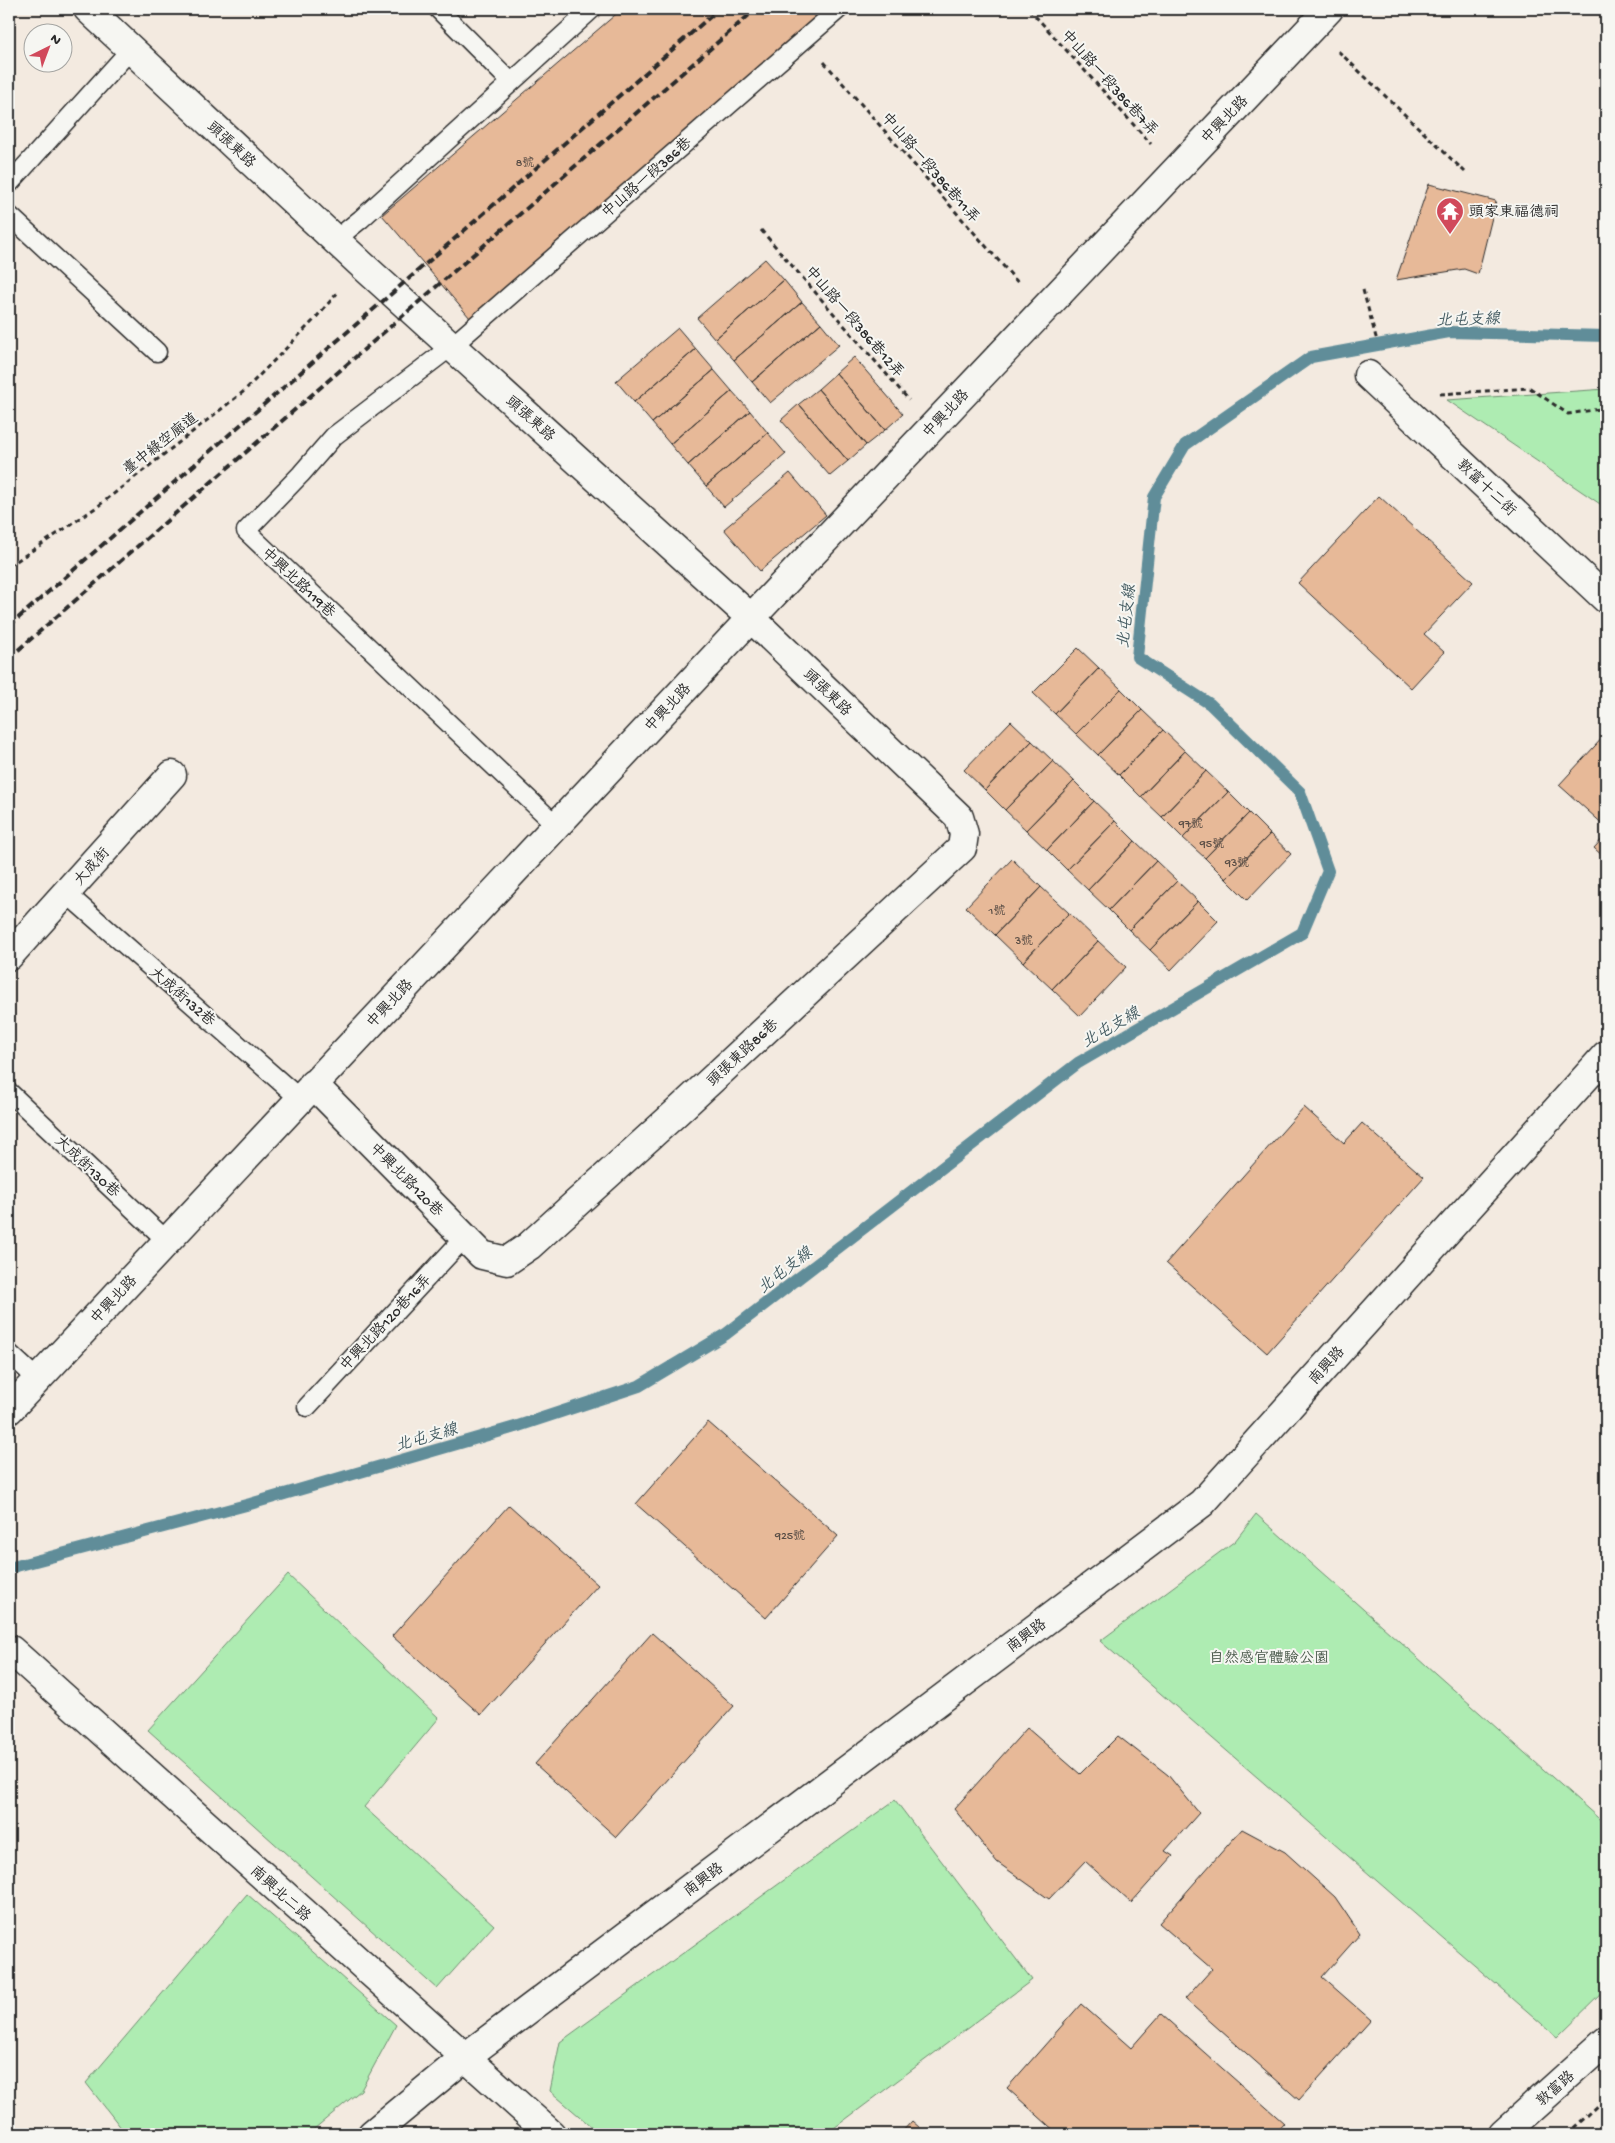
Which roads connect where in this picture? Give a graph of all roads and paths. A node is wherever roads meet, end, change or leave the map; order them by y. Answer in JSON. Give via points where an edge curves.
{"nodes":[{"id":1,"x":88,"y":9,"type":"edge"},
{"id":2,"x":438,"y":9,"type":"edge"},
{"id":3,"x":592,"y":9,"type":"edge"},
{"id":4,"x":839,"y":9,"type":"edge"},
{"id":5,"x":1029,"y":9,"type":"edge"},
{"id":6,"x":1320,"y":18,"type":"edge"},
{"id":7,"x":804,"y":40,"type":"junction"},
{"id":8,"x":131,"y":50,"type":"junction"},
{"id":9,"x":511,"y":82,"type":"junction"},
{"id":10,"x":1175,"y":171,"type":"junction"},
{"id":11,"x":1465,"y":172,"type":"dead end"},
{"id":12,"x":9,"y":184,"type":"edge"},
{"id":13,"x":9,"y":215,"type":"edge"},
{"id":14,"x":761,"y":230,"type":"dead end"},
{"id":15,"x":335,"y":240,"type":"junction"},
{"id":16,"x":1363,"y":290,"type":"dead end"},
{"id":17,"x":1042,"y":310,"type":"junction"},
{"id":18,"x":313,"y":321,"type":"dead end"},
{"id":19,"x":1378,"y":344,"type":"dead end"},
{"id":20,"x":452,"y":346,"type":"junction"},
{"id":21,"x":157,"y":352,"type":"dead end"},
{"id":22,"x":1368,"y":375,"type":"dead end"},
{"id":23,"x":1393,"y":397,"type":"junction"},
{"id":24,"x":1606,"y":408,"type":"edge"},
{"id":25,"x":932,"y":427,"type":"junction"},
{"id":26,"x":9,"y":566,"type":"edge"},
{"id":27,"x":1606,"y":599,"type":"edge"},
{"id":28,"x":751,"y":618,"type":"junction"},
{"id":29,"x":172,"y":775,"type":"dead end"},
{"id":30,"x":556,"y":825,"type":"junction"},
{"id":31,"x":964,"y":834,"type":"joint"},
{"id":32,"x":66,"y":893,"type":"junction"},
{"id":33,"x":9,"y":956,"type":"edge"},
{"id":34,"x":1606,"y":1055,"type":"edge"},
{"id":35,"x":9,"y":1092,"type":"edge"},
{"id":36,"x":306,"y":1092,"type":"junction"},
{"id":37,"x":464,"y":1238,"type":"junction"},
{"id":38,"x":167,"y":1241,"type":"junction"},
{"id":39,"x":507,"y":1261,"type":"joint"},
{"id":40,"x":9,"y":1353,"type":"edge"},
{"id":41,"x":37,"y":1380,"type":"junction"},
{"id":42,"x":307,"y":1407,"type":"dead end"},
{"id":43,"x":9,"y":1410,"type":"edge"},
{"id":44,"x":11,"y":1650,"type":"dead end"},
{"id":45,"x":1606,"y":2041,"type":"edge"},
{"id":46,"x":464,"y":2058,"type":"junction"},
{"id":47,"x":1598,"y":2105,"type":"dead end"},
{"id":48,"x":372,"y":2134,"type":"edge"},
{"id":49,"x":551,"y":2134,"type":"edge"},
{"id":50,"x":1503,"y":2134,"type":"edge"},
{"id":51,"x":1566,"y":2134,"type":"edge"}],
"edges":[{"from":1,"to":8,"type":"street","name":"頭張東路"},
{"from":2,"to":9,"type":"lane"},
{"from":3,"to":9,"type":"lane"},
{"from":4,"to":7,"type":"lane","name":"中山路一段386巷"},
{"from":5,"to":10,"type":"path","name":"中山路一段386巷7弄"},
{"from":6,"to":10,"type":"street","name":"中興北路"},
{"from":6,"to":11,"type":"path"},
{"from":7,"to":17,"type":"path","name":"中山路一段386巷11弄"},
{"from":7,"to":20,"type":"lane","name":"中山路一段386巷"},
{"from":8,"to":12,"type":"lane"},
{"from":8,"to":15,"type":"street","name":"頭張東路"},
{"from":9,"to":15,"type":"lane"},
{"from":10,"to":17,"type":"street","name":"中興北路"},
{"from":13,"to":21,"type":"lane"},
{"from":14,"to":25,"type":"path","name":"中山路一段386巷12弄"},
{"from":15,"to":20,"type":"street","name":"頭張東路"},
{"from":16,"to":19,"type":"path"},
{"from":17,"to":25,"type":"street","name":"中興北路"},
{"from":18,"to":26,"type":"path","name":"臺中綠空廊道","via":[[243,392],[97,508]]},
{"from":20,"to":28,"type":"street","name":"頭張東路"},
{"from":20,"to":30,"type":"lane","name":"中興北路119巷","via":[[334,436],[246,532]]},
{"from":22,"to":23,"type":"street","name":"敦富十二街"},
{"from":23,"to":24,"type":"path","via":[[1530,388],[1568,414]]},
{"from":23,"to":27,"type":"street","name":"敦富十二街"},
{"from":25,"to":28,"type":"street","name":"中興北路"},
{"from":28,"to":30,"type":"street","name":"中興北路"},
{"from":28,"to":31,"type":"street","name":"頭張東路","via":[[959,817]]},
{"from":29,"to":32,"type":"street","name":"大成街"},
{"from":30,"to":36,"type":"street","name":"中興北路"},
{"from":31,"to":39,"type":"street","name":"頭張東路86巷","via":[[962,848],[677,1112],[529,1246]]},
{"from":32,"to":33,"type":"street","name":"大成街"},
{"from":32,"to":36,"type":"lane","name":"大成街132巷"},
{"from":34,"to":46,"type":"street","name":"南興路","via":[[1202,1503]]},
{"from":35,"to":38,"type":"lane","name":"大成街130巷"},
{"from":36,"to":37,"type":"street","name":"中興北路120巷"},
{"from":36,"to":38,"type":"street","name":"中興北路"},
{"from":37,"to":39,"type":"street","name":"中興北路120巷","via":[[482,1255]]},
{"from":37,"to":42,"type":"lane","name":"中興北路120巷16弄"},
{"from":38,"to":41,"type":"street","name":"中興北路"},
{"from":40,"to":41,"type":"lane"},
{"from":41,"to":43,"type":"street","name":"中興北路"},
{"from":44,"to":46,"type":"street","name":"南興北二路"},
{"from":45,"to":50,"type":"street","name":"敦富路"},
{"from":46,"to":48,"type":"street","name":"南興路"},
{"from":46,"to":49,"type":"street","name":"南興北二路"},
{"from":47,"to":51,"type":"path"}]}
